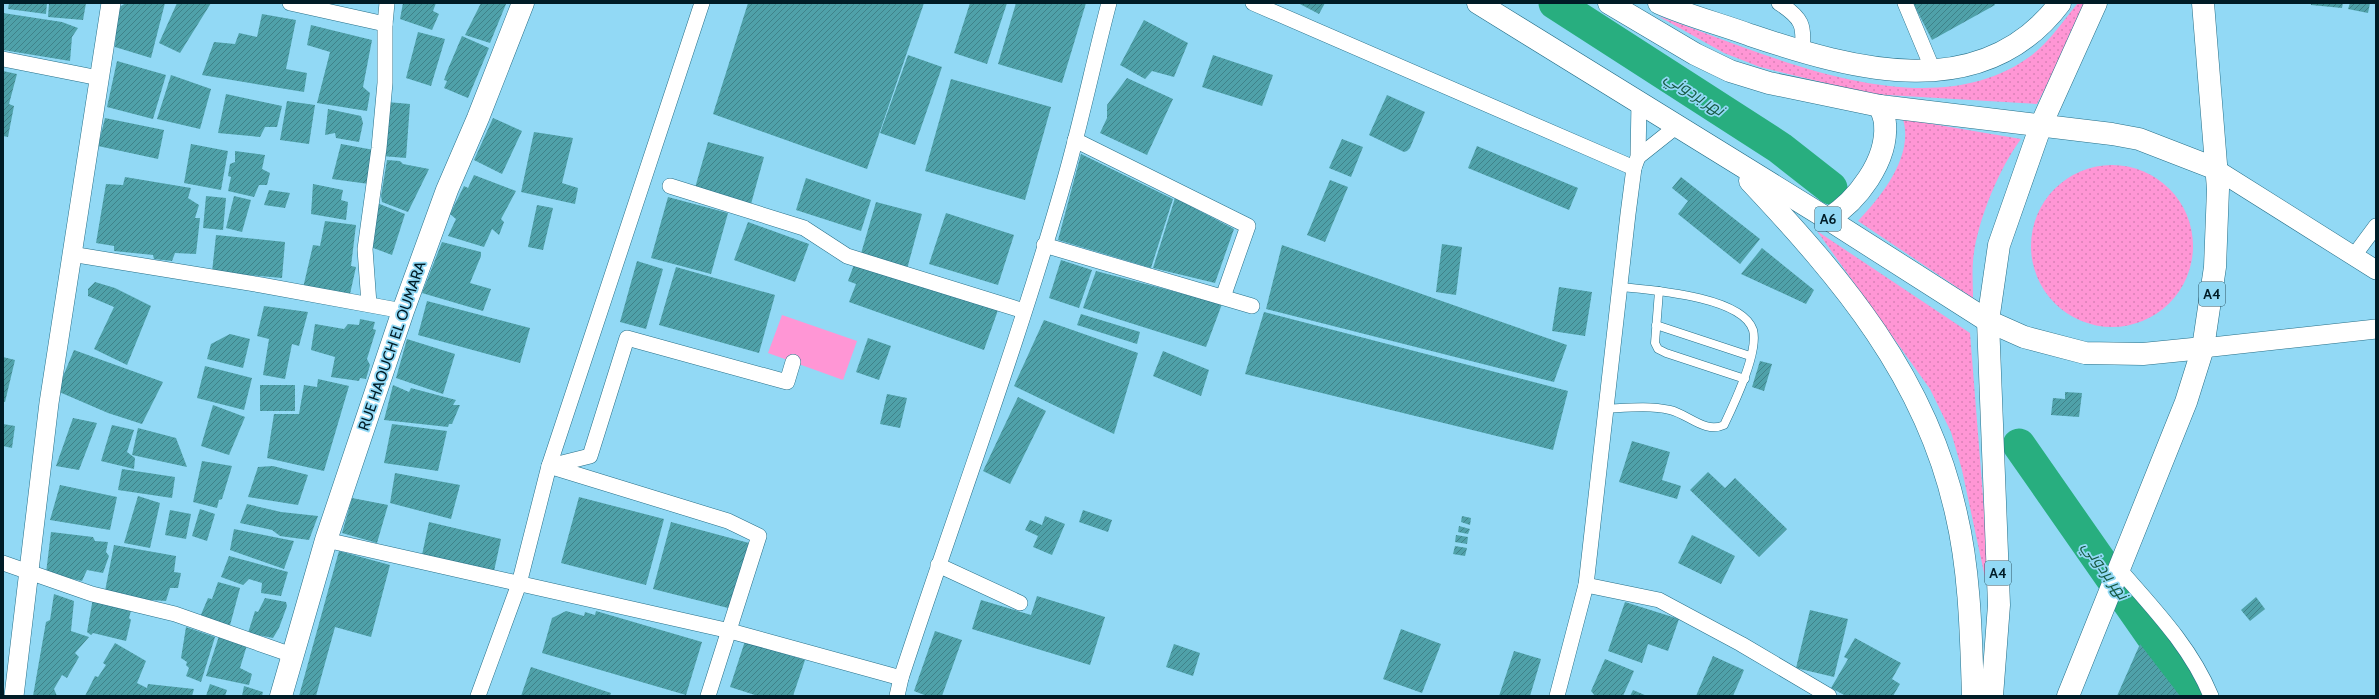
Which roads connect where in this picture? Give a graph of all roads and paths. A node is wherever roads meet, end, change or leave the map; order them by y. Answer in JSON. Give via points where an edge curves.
{"nodes":[{"id":1,"x":111,"y":3,"type":"edge"},
{"id":2,"x":290,"y":3,"type":"edge"},
{"id":3,"x":387,"y":3,"type":"edge"},
{"id":4,"x":523,"y":3,"type":"edge"},
{"id":5,"x":702,"y":3,"type":"edge"},
{"id":6,"x":1108,"y":3,"type":"edge"},
{"id":7,"x":1253,"y":3,"type":"edge"},
{"id":8,"x":1478,"y":3,"type":"edge"},
{"id":9,"x":1609,"y":3,"type":"edge"},
{"id":10,"x":1659,"y":3,"type":"edge"},
{"id":11,"x":1779,"y":3,"type":"edge"},
{"id":12,"x":1905,"y":3,"type":"edge"},
{"id":13,"x":2060,"y":3,"type":"edge"},
{"id":14,"x":2096,"y":3,"type":"edge"},
{"id":15,"x":2203,"y":3,"type":"edge"},
{"id":16,"x":385,"y":24,"type":"junction"},
{"id":17,"x":1802,"y":52,"type":"junction"},
{"id":18,"x":3,"y":58,"type":"edge"},
{"id":19,"x":1933,"y":70,"type":"junction"},
{"id":20,"x":99,"y":78,"type":"junction"},
{"id":21,"x":1639,"y":103,"type":"junction"},
{"id":22,"x":1880,"y":106,"type":"junction"},
{"id":23,"x":2041,"y":125,"type":"junction"},
{"id":24,"x":1677,"y":126,"type":"junction"},
{"id":25,"x":1075,"y":140,"type":"junction"},
{"id":26,"x":1710,"y":147,"type":"junction"},
{"id":27,"x":1636,"y":163,"type":"junction"},
{"id":28,"x":2214,"y":168,"type":"junction"},
{"id":29,"x":670,"y":186,"type":"dead end"},
{"id":30,"x":1828,"y":219,"type":"junction"},
{"id":31,"x":2376,"y":226,"type":"edge"},
{"id":32,"x":1044,"y":245,"type":"junction"},
{"id":33,"x":71,"y":254,"type":"junction"},
{"id":34,"x":2352,"y":257,"type":"junction"},
{"id":35,"x":2376,"y":270,"type":"edge"},
{"id":36,"x":1620,"y":286,"type":"junction"},
{"id":37,"x":1659,"y":291,"type":"junction"},
{"id":38,"x":1223,"y":297,"type":"junction"},
{"id":39,"x":369,"y":304,"type":"junction"},
{"id":40,"x":1252,"y":306,"type":"dead end"},
{"id":41,"x":403,"y":311,"type":"junction"},
{"id":42,"x":1024,"y":311,"type":"junction"},
{"id":43,"x":1988,"y":321,"type":"junction"},
{"id":44,"x":1656,"y":325,"type":"junction"},
{"id":45,"x":2376,"y":328,"type":"edge"},
{"id":46,"x":2204,"y":348,"type":"junction"},
{"id":47,"x":1750,"y":356,"type":"junction"},
{"id":48,"x":793,"y":362,"type":"dead end"},
{"id":49,"x":1744,"y":379,"type":"junction"},
{"id":50,"x":1604,"y":409,"type":"junction"},
{"id":51,"x":549,"y":466,"type":"junction"},
{"id":52,"x":326,"y":540,"type":"junction"},
{"id":53,"x":3,"y":563,"type":"edge"},
{"id":54,"x":938,"y":565,"type":"junction"},
{"id":55,"x":2119,"y":569,"type":"junction"},
{"id":56,"x":28,"y":572,"type":"junction"},
{"id":57,"x":519,"y":584,"type":"junction"},
{"id":58,"x":1586,"y":585,"type":"junction"},
{"id":59,"x":1020,"y":603,"type":"dead end"},
{"id":60,"x":730,"y":631,"type":"junction"},
{"id":61,"x":292,"y":655,"type":"junction"},
{"id":62,"x":901,"y":678,"type":"junction"},
{"id":63,"x":14,"y":696,"type":"edge"},
{"id":64,"x":281,"y":696,"type":"edge"},
{"id":65,"x":478,"y":696,"type":"edge"},
{"id":66,"x":708,"y":696,"type":"edge"},
{"id":67,"x":897,"y":696,"type":"edge"},
{"id":68,"x":1557,"y":696,"type":"edge"},
{"id":69,"x":1829,"y":696,"type":"edge"},
{"id":70,"x":1972,"y":696,"type":"edge"},
{"id":71,"x":1992,"y":696,"type":"edge"},
{"id":72,"x":2068,"y":696,"type":"edge"},
{"id":73,"x":2211,"y":696,"type":"edge"}],
"edges":[{"from":1,"to":20,"type":"street"},
{"from":2,"to":16,"type":"street"},
{"from":3,"to":16,"type":"street"},
{"from":4,"to":41,"type":"main road","name":"RUE HAOUCH EL OUMARA","via":[[447,190]]},
{"from":5,"to":51,"type":"street"},
{"from":6,"to":25,"type":"street"},
{"from":7,"to":27,"type":"street"},
{"from":8,"to":21,"type":"main road","number":"A6"},
{"from":9,"to":22,"type":"main road","via":[[1695,54],[1730,71],[1808,92]]},
{"from":10,"to":17,"type":"main road"},
{"from":11,"to":17,"type":"street","via":[[1793,12],[1803,28]]},
{"from":12,"to":19,"type":"street"},
{"from":13,"to":19,"type":"main road","via":[[2027,37],[2010,50],[1981,61]]},
{"from":14,"to":23,"type":"main road","number":"A4"},
{"from":15,"to":28,"type":"main road","number":"A4"},
{"from":16,"to":39,"type":"street","via":[[385,83],[365,249]]},
{"from":17,"to":19,"type":"main road","via":[[1852,65],[1890,70]]},
{"from":18,"to":20,"type":"street"},
{"from":20,"to":33,"type":"street"},
{"from":21,"to":24,"type":"main road","number":"A6"},
{"from":21,"to":27,"type":"street"},
{"from":22,"to":23,"type":"main road"},
{"from":22,"to":30,"type":"main road","via":[[1886,131],[1878,161],[1862,190],[1844,209]]},
{"from":23,"to":28,"type":"main road","via":[[2139,139]]},
{"from":23,"to":43,"type":"main road","number":"A4","via":[[1999,245]]},
{"from":24,"to":26,"type":"main road","number":"A6"},
{"from":24,"to":27,"type":"street"},
{"from":25,"to":32,"type":"street"},
{"from":25,"to":38,"type":"street","via":[[1248,226]]},
{"from":26,"to":30,"type":"main road","number":"A6"},
{"from":26,"to":70,"type":"main road","via":[[1748,178],[1834,274],[1902,370],[1920,404],[1946,472],[1957,514],[1971,633]]},
{"from":27,"to":36,"type":"street"},
{"from":28,"to":34,"type":"street"},
{"from":28,"to":46,"type":"main road","number":"A4","via":[[2218,189],[2215,267]]},
{"from":29,"to":42,"type":"street","via":[[804,228],[847,256]]},
{"from":30,"to":43,"type":"main road","number":"A6"},
{"from":31,"to":34,"type":"street"},
{"from":32,"to":38,"type":"street"},
{"from":32,"to":42,"type":"street"},
{"from":33,"to":39,"type":"street"},
{"from":33,"to":56,"type":"street"},
{"from":34,"to":35,"type":"street"},
{"from":36,"to":37,"type":"lane"},
{"from":36,"to":50,"type":"street"},
{"from":37,"to":44,"type":"lane"},
{"from":37,"to":47,"type":"lane","via":[[1716,302],[1739,314],[1753,330]]},
{"from":38,"to":40,"type":"street"},
{"from":39,"to":41,"type":"street"},
{"from":41,"to":52,"type":"main road","name":"RUE HAOUCH EL OUMARA"},
{"from":42,"to":54,"type":"street"},
{"from":43,"to":46,"type":"main road","number":"A6","via":[[2024,337],[2085,353],[2143,354]]},
{"from":43,"to":71,"type":"main road","number":"A4","via":[[1999,605]]},
{"from":44,"to":47,"type":"lane"},
{"from":44,"to":49,"type":"lane","via":[[1655,343],[1661,351]]},
{"from":45,"to":46,"type":"street"},
{"from":46,"to":55,"type":"main road","number":"A4","via":[[2186,402]]},
{"from":47,"to":49,"type":"lane"},
{"from":48,"to":51,"type":"street","via":[[787,382],[627,338],[590,456]]},
{"from":49,"to":50,"type":"lane","via":[[1724,425],[1717,429],[1708,428],[1670,410]]},
{"from":50,"to":58,"type":"street"},
{"from":51,"to":57,"type":"street"},
{"from":51,"to":60,"type":"street","via":[[728,521],[760,536]]},
{"from":52,"to":57,"type":"street"},
{"from":52,"to":61,"type":"main road","name":"RUE HAOUCH EL OUMARA"},
{"from":53,"to":56,"type":"street"},
{"from":54,"to":59,"type":"street"},
{"from":54,"to":62,"type":"street"},
{"from":55,"to":72,"type":"main road"},
{"from":55,"to":73,"type":"street","via":[[2171,628],[2202,674]]},
{"from":56,"to":61,"type":"street","via":[[92,594],[175,614]]},
{"from":56,"to":63,"type":"street"},
{"from":57,"to":60,"type":"street"},
{"from":57,"to":65,"type":"street"},
{"from":58,"to":68,"type":"street"},
{"from":58,"to":69,"type":"street","via":[[1659,600],[1741,644]]},
{"from":60,"to":62,"type":"street"},
{"from":60,"to":66,"type":"street"},
{"from":61,"to":64,"type":"main road","name":"RUE HAOUCH EL OUMARA"},
{"from":62,"to":67,"type":"street"}]}
